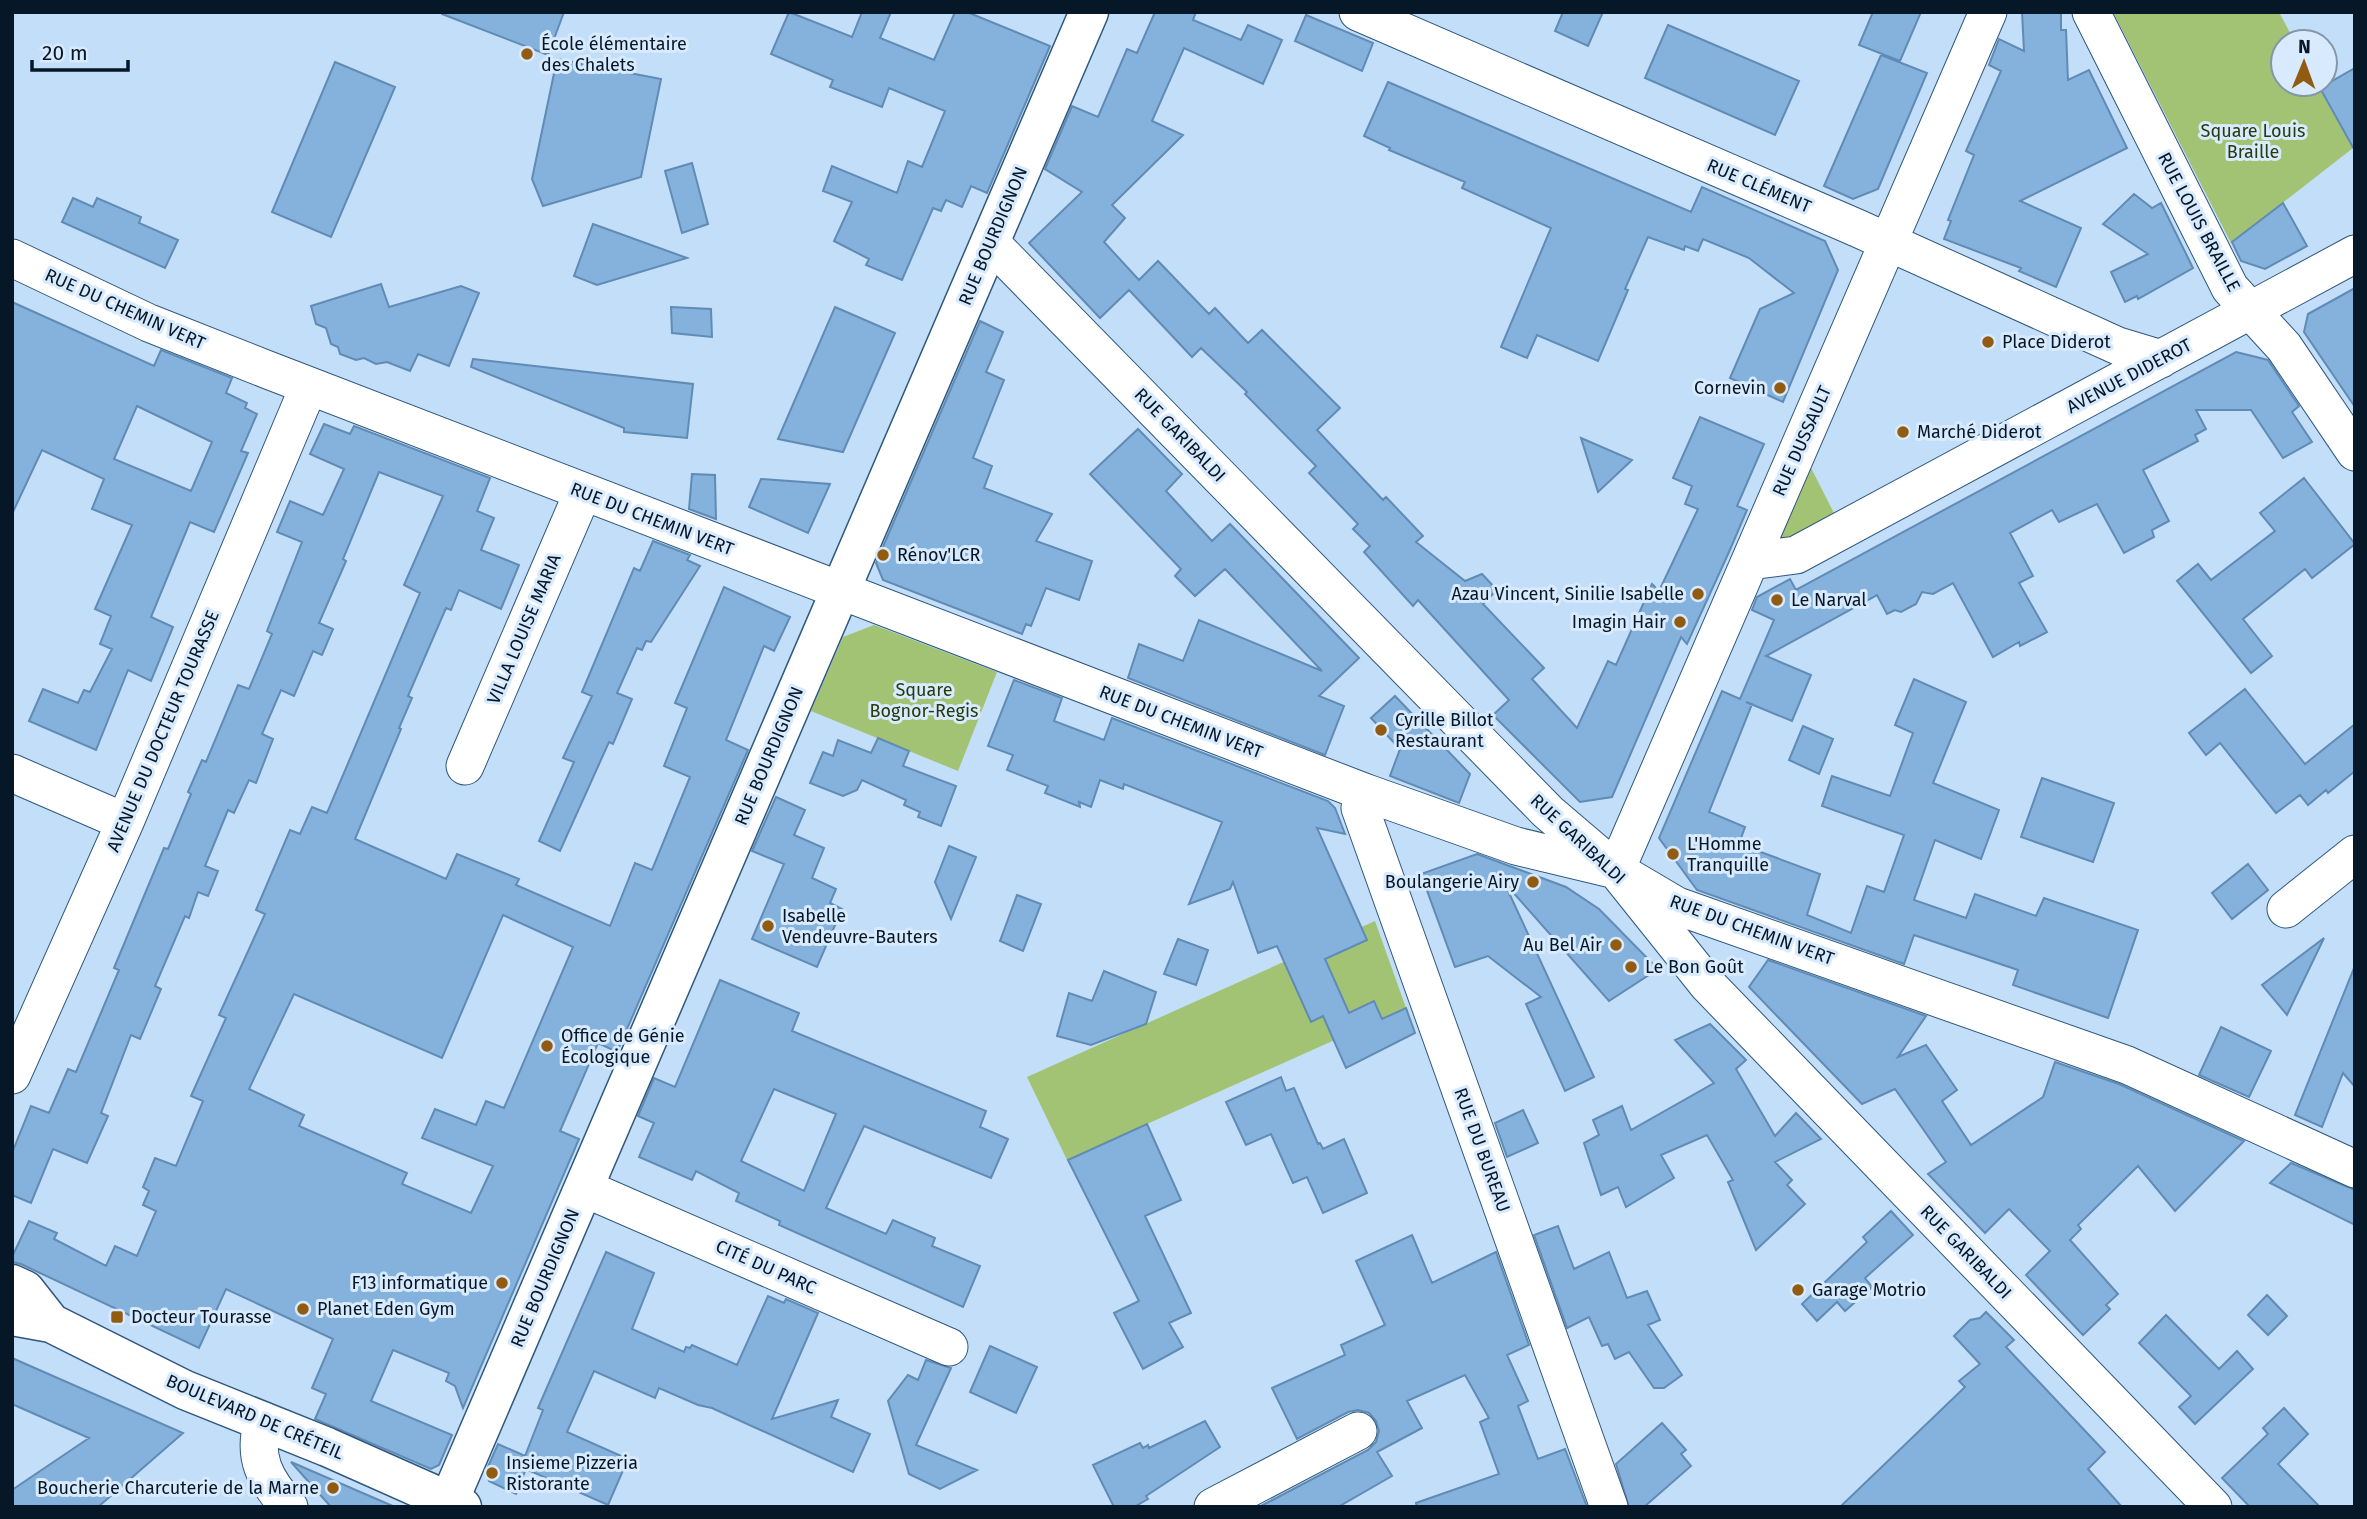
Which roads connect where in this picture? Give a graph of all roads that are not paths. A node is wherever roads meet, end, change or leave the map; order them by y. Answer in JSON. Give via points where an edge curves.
{"nodes":[{"id":1,"x":1089,"y":12,"type":"edge"},
{"id":2,"x":1357,"y":12,"type":"edge"},
{"id":3,"x":1988,"y":12,"type":"edge"},
{"id":4,"x":2091,"y":12,"type":"edge"},
{"id":5,"x":990,"y":242,"type":"junction"},
{"id":6,"x":1887,"y":242,"type":"junction"},
{"id":7,"x":2355,"y":254,"type":"edge"},
{"id":8,"x":12,"y":258,"type":"edge"},
{"id":9,"x":2250,"y":310,"type":"junction"},
{"id":10,"x":2161,"y":359,"type":"junction"},
{"id":11,"x":309,"y":386,"type":"junction"},
{"id":12,"x":2355,"y":452,"type":"edge"},
{"id":13,"x":583,"y":492,"type":"junction"},
{"id":14,"x":1750,"y":561,"type":"junction"},
{"id":15,"x":839,"y":592,"type":"junction"},
{"id":16,"x":465,"y":766,"type":"dead end"},
{"id":17,"x":12,"y":773,"type":"edge"},
{"id":18,"x":1364,"y":792,"type":"junction"},
{"id":19,"x":125,"y":822,"type":"junction"},
{"id":20,"x":2355,"y":854,"type":"edge"},
{"id":21,"x":1616,"y":870,"type":"junction"},
{"id":22,"x":2286,"y":909,"type":"dead end"},
{"id":23,"x":12,"y":1075,"type":"edge"},
{"id":24,"x":2355,"y":1169,"type":"edge"},
{"id":25,"x":584,"y":1188,"type":"junction"},
{"id":26,"x":12,"y":1284,"type":"edge"},
{"id":27,"x":12,"y":1316,"type":"edge"},
{"id":28,"x":51,"y":1323,"type":"junction"},
{"id":29,"x":949,"y":1347,"type":"dead end"},
{"id":30,"x":263,"y":1421,"type":"junction"},
{"id":31,"x":1358,"y":1431,"type":"dead end"},
{"id":32,"x":455,"y":1504,"type":"edge"},
{"id":33,"x":289,"y":1507,"type":"edge"},
{"id":34,"x":1213,"y":1507,"type":"edge"},
{"id":35,"x":1609,"y":1507,"type":"edge"},
{"id":36,"x":2213,"y":1507,"type":"edge"}],
"edges":[{"from":1,"to":5,"type":"street","name":"RUE BOURDIGNON"},
{"from":2,"to":6,"type":"street","name":"RUE CLÉMENT"},
{"from":3,"to":6,"type":"street","name":"RUE DUSSAULT"},
{"from":4,"to":9,"type":"street","name":"RUE LOUIS BRAILLE","via":[[2230,288]]},
{"from":5,"to":15,"type":"street","name":"RUE BOURDIGNON"},
{"from":5,"to":21,"type":"street","name":"RUE GARIBALDI","via":[[1548,812]]},
{"from":6,"to":10,"type":"street","name":"RUE CLÉMENT","via":[[2118,346]]},
{"from":6,"to":14,"type":"street","name":"RUE DUSSAULT"},
{"from":7,"to":9,"type":"street","name":"AVENUE DIDEROT"},
{"from":8,"to":11,"type":"street","name":"RUE DU CHEMIN VERT","via":[[149,323]]},
{"from":9,"to":10,"type":"street","name":"AVENUE DIDEROT"},
{"from":9,"to":12,"type":"street","name":"RUE LOUIS BRAILLE","via":[[2284,347]]},
{"from":10,"to":14,"type":"street","name":"AVENUE DIDEROT","via":[[1796,555]]},
{"from":11,"to":13,"type":"street","name":"RUE DU CHEMIN VERT"},
{"from":11,"to":19,"type":"street","name":"AVENUE DU DOCTEUR TOURASSE"},
{"from":13,"to":15,"type":"street","name":"RUE DU CHEMIN VERT"},
{"from":13,"to":16,"type":"street","name":"VILLA LOUISE MARIA"},
{"from":14,"to":21,"type":"street","name":"RUE DUSSAULT"},
{"from":15,"to":18,"type":"street","name":"RUE DU CHEMIN VERT"},
{"from":15,"to":25,"type":"street","name":"RUE BOURDIGNON"},
{"from":17,"to":19,"type":"street"},
{"from":18,"to":21,"type":"street","name":"RUE DU CHEMIN VERT","via":[[1516,846]]},
{"from":18,"to":35,"type":"street","name":"RUE DU BUREAU","via":[[1360,808]]},
{"from":19,"to":23,"type":"street","name":"AVENUE DU DOCTEUR TOURASSE"},
{"from":20,"to":22,"type":"street"},
{"from":21,"to":24,"type":"street","name":"RUE DU CHEMIN VERT","via":[[1677,906],[2127,1065]]},
{"from":21,"to":36,"type":"street","name":"RUE GARIBALDI","via":[[1709,985]]},
{"from":25,"to":29,"type":"street","name":"CITÉ DU PARC"},
{"from":25,"to":32,"type":"street","name":"RUE BOURDIGNON"},
{"from":26,"to":28,"type":"street","name":"BOULEVARD DE CRÉTEIL","via":[[25,1290]]},
{"from":27,"to":28,"type":"street","name":"BOULEVARD DE CRÉTEIL"},
{"from":28,"to":30,"type":"street","name":"BOULEVARD DE CRÉTEIL","via":[[185,1390]]},
{"from":30,"to":32,"type":"street","name":"BOULEVARD DE CRÉTEIL"},
{"from":30,"to":33,"type":"street","via":[[259,1459]]},
{"from":31,"to":34,"type":"street"}]}
